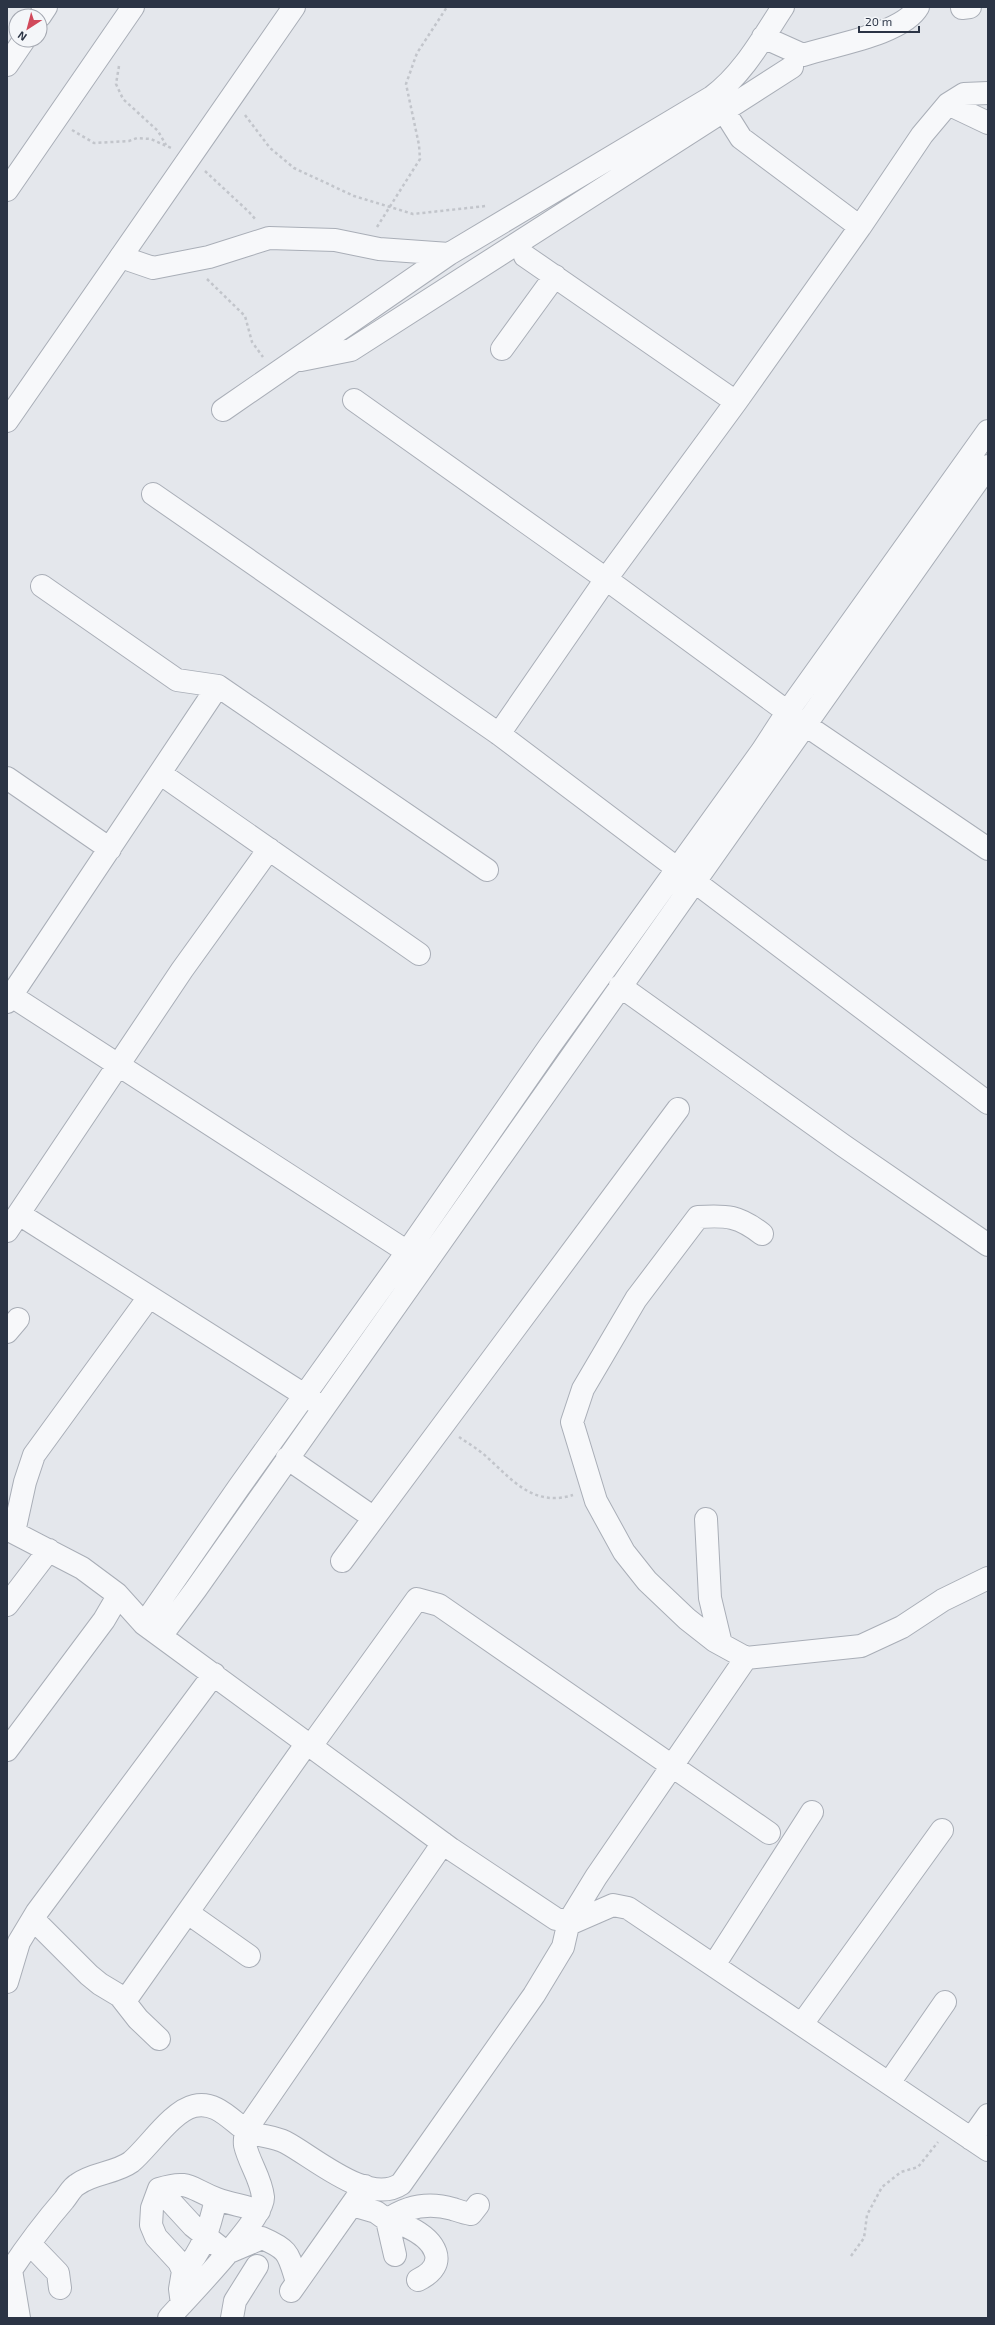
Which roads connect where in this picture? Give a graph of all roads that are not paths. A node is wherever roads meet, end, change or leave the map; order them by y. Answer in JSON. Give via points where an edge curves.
{"nodes":[{"id":1,"x":133,"y":7,"type":"edge"},
{"id":2,"x":294,"y":7,"type":"edge"},
{"id":3,"x":783,"y":7,"type":"edge"},
{"id":4,"x":918,"y":7,"type":"edge"},
{"id":5,"x":764,"y":37,"type":"junction"},
{"id":6,"x":19,"y":48,"type":"edge"},
{"id":7,"x":7,"y":65,"type":"edge"},
{"id":8,"x":792,"y":66,"type":"dead end"},
{"id":9,"x":988,"y":93,"type":"edge"},
{"id":10,"x":948,"y":104,"type":"junction"},
{"id":11,"x":724,"y":111,"type":"junction"},
{"id":12,"x":988,"y":123,"type":"edge"},
{"id":13,"x":7,"y":190,"type":"edge"},
{"id":14,"x":860,"y":227,"type":"junction"},
{"id":15,"x":449,"y":254,"type":"junction"},
{"id":16,"x":525,"y":256,"type":"dead end"},
{"id":17,"x":120,"y":257,"type":"junction"},
{"id":18,"x":555,"y":276,"type":"junction"},
{"id":19,"x":502,"y":349,"type":"dead end"},
{"id":20,"x":294,"y":361,"type":"junction"},
{"id":21,"x":354,"y":400,"type":"dead end"},
{"id":22,"x":736,"y":402,"type":"junction"},
{"id":23,"x":223,"y":410,"type":"dead end"},
{"id":24,"x":7,"y":421,"type":"edge"},
{"id":25,"x":988,"y":431,"type":"edge"},
{"id":26,"x":988,"y":466,"type":"edge"},
{"id":27,"x":153,"y":494,"type":"dead end"},
{"id":28,"x":606,"y":579,"type":"junction"},
{"id":29,"x":42,"y":586,"type":"dead end"},
{"id":30,"x":218,"y":686,"type":"junction"},
{"id":31,"x":796,"y":718,"type":"junction"},
{"id":32,"x":499,"y":734,"type":"junction"},
{"id":33,"x":161,"y":774,"type":"junction"},
{"id":34,"x":7,"y":778,"type":"edge"},
{"id":35,"x":110,"y":849,"type":"junction"},
{"id":36,"x":269,"y":849,"type":"junction"},
{"id":37,"x":988,"y":849,"type":"edge"},
{"id":38,"x":487,"y":870,"type":"dead end"},
{"id":39,"x":685,"y":873,"type":"junction"},
{"id":40,"x":419,"y":954,"type":"dead end"},
{"id":41,"x":620,"y":986,"type":"junction"},
{"id":42,"x":8,"y":997,"type":"edge"},
{"id":43,"x":118,"y":1064,"type":"junction"},
{"id":44,"x":988,"y":1103,"type":"edge"},
{"id":45,"x":678,"y":1109,"type":"dead end"},
{"id":46,"x":13,"y":1222,"type":"edge"},
{"id":47,"x":762,"y":1234,"type":"dead end"},
{"id":48,"x":988,"y":1245,"type":"edge"},
{"id":49,"x":416,"y":1257,"type":"junction"},
{"id":50,"x":149,"y":1297,"type":"junction"},
{"id":51,"x":314,"y":1402,"type":"junction"},
{"id":52,"x":287,"y":1458,"type":"junction"},
{"id":53,"x":374,"y":1518,"type":"junction"},
{"id":54,"x":706,"y":1519,"type":"dead end"},
{"id":55,"x":10,"y":1531,"type":"edge"},
{"id":56,"x":49,"y":1550,"type":"junction"},
{"id":57,"x":342,"y":1561,"type":"dead end"},
{"id":58,"x":988,"y":1578,"type":"edge"},
{"id":59,"x":118,"y":1596,"type":"junction"},
{"id":60,"x":7,"y":1605,"type":"edge"},
{"id":61,"x":153,"y":1630,"type":"junction"},
{"id":62,"x":721,"y":1644,"type":"junction"},
{"id":63,"x":746,"y":1658,"type":"junction"},
{"id":64,"x":214,"y":1674,"type":"junction"},
{"id":65,"x":309,"y":1744,"type":"junction"},
{"id":66,"x":7,"y":1750,"type":"edge"},
{"id":67,"x":672,"y":1767,"type":"junction"},
{"id":68,"x":812,"y":1812,"type":"dead end"},
{"id":69,"x":942,"y":1830,"type":"dead end"},
{"id":70,"x":769,"y":1833,"type":"dead end"},
{"id":71,"x":443,"y":1843,"type":"junction"},
{"id":72,"x":188,"y":1913,"type":"junction"},
{"id":73,"x":33,"y":1919,"type":"junction"},
{"id":74,"x":569,"y":1921,"type":"junction"},
{"id":75,"x":11,"y":1955,"type":"edge"},
{"id":76,"x":249,"y":1956,"type":"dead end"},
{"id":77,"x":714,"y":1965,"type":"junction"},
{"id":78,"x":7,"y":1982,"type":"edge"},
{"id":79,"x":125,"y":2001,"type":"junction"},
{"id":80,"x":945,"y":2002,"type":"dead end"},
{"id":81,"x":802,"y":2024,"type":"junction"},
{"id":82,"x":159,"y":2039,"type":"dead end"},
{"id":83,"x":889,"y":2083,"type":"junction"},
{"id":84,"x":988,"y":2115,"type":"edge"},
{"id":85,"x":246,"y":2130,"type":"junction"},
{"id":86,"x":980,"y":2145,"type":"edge"},
{"id":87,"x":365,"y":2186,"type":"junction"},
{"id":88,"x":158,"y":2189,"type":"junction"},
{"id":89,"x":216,"y":2199,"type":"junction"},
{"id":90,"x":352,"y":2205,"type":"junction"},
{"id":91,"x":478,"y":2205,"type":"dead end"},
{"id":92,"x":259,"y":2210,"type":"junction"},
{"id":93,"x":387,"y":2220,"type":"junction"},
{"id":94,"x":206,"y":2236,"type":"junction"},
{"id":95,"x":31,"y":2244,"type":"junction"},
{"id":96,"x":227,"y":2252,"type":"junction"},
{"id":97,"x":395,"y":2256,"type":"dead end"},
{"id":98,"x":257,"y":2266,"type":"dead end"},
{"id":99,"x":183,"y":2271,"type":"junction"},
{"id":100,"x":418,"y":2280,"type":"dead end"},
{"id":101,"x":60,"y":2288,"type":"dead end"},
{"id":102,"x":176,"y":2311,"type":"edge"},
{"id":103,"x":19,"y":2318,"type":"edge"},
{"id":104,"x":232,"y":2318,"type":"edge"}],
"edges":[{"from":1,"to":13,"type":"street"},
{"from":2,"to":17,"type":"street"},
{"from":3,"to":5,"type":"street"},
{"from":4,"to":5,"type":"street","via":[[913,16],[888,30],[803,54]]},
{"from":5,"to":15,"type":"street","via":[[728,85],[712,97]]},
{"from":6,"to":7,"type":"street"},
{"from":8,"to":11,"type":"street"},
{"from":9,"to":10,"type":"street","via":[[964,94]]},
{"from":10,"to":12,"type":"street"},
{"from":10,"to":14,"type":"street","via":[[922,135]]},
{"from":11,"to":14,"type":"street","via":[[741,138]]},
{"from":11,"to":20,"type":"street","via":[[351,350]]},
{"from":14,"to":22,"type":"street"},
{"from":15,"to":17,"type":"street","via":[[365,246],[335,240],[269,238],[209,257],[154,268]]},
{"from":15,"to":20,"type":"street"},
{"from":16,"to":18,"type":"street"},
{"from":17,"to":24,"type":"street"},
{"from":18,"to":19,"type":"street"},
{"from":18,"to":22,"type":"street"},
{"from":20,"to":23,"type":"street"},
{"from":21,"to":28,"type":"street"},
{"from":22,"to":28,"type":"street"},
{"from":25,"to":31,"type":"street"},
{"from":26,"to":31,"type":"street"},
{"from":27,"to":32,"type":"street"},
{"from":28,"to":31,"type":"street"},
{"from":28,"to":32,"type":"street"},
{"from":29,"to":30,"type":"street","via":[[176,680]]},
{"from":30,"to":33,"type":"street"},
{"from":30,"to":38,"type":"street"},
{"from":31,"to":37,"type":"street"},
{"from":31,"to":39,"type":"street"},
{"from":32,"to":39,"type":"street"},
{"from":33,"to":35,"type":"street"},
{"from":33,"to":36,"type":"street"},
{"from":34,"to":35,"type":"street"},
{"from":35,"to":42,"type":"street"},
{"from":36,"to":40,"type":"street"},
{"from":36,"to":43,"type":"street"},
{"from":39,"to":41,"type":"street"},
{"from":39,"to":44,"type":"street"},
{"from":39,"to":49,"type":"street","via":[[548,1047]]},
{"from":41,"to":48,"type":"street"},
{"from":41,"to":49,"type":"street"},
{"from":42,"to":43,"type":"street"},
{"from":43,"to":46,"type":"street"},
{"from":43,"to":49,"type":"street"},
{"from":45,"to":53,"type":"street"},
{"from":46,"to":50,"type":"street"},
{"from":47,"to":62,"type":"street","via":[[745,1222],[725,1215],[698,1217],[636,1299],[583,1389],[572,1422],[596,1501],[624,1552],[647,1581],[687,1619]]},
{"from":49,"to":51,"type":"street"},
{"from":50,"to":51,"type":"street"},
{"from":50,"to":55,"type":"street","via":[[34,1455]]},
{"from":51,"to":52,"type":"street"},
{"from":51,"to":61,"type":"street","via":[[238,1487]]},
{"from":52,"to":53,"type":"street"},
{"from":52,"to":61,"type":"street"},
{"from":53,"to":57,"type":"street"},
{"from":54,"to":62,"type":"street","via":[[710,1598]]},
{"from":55,"to":56,"type":"street"},
{"from":56,"to":59,"type":"street","via":[[82,1568]]},
{"from":56,"to":60,"type":"street"},
{"from":58,"to":63,"type":"street","via":[[943,1600],[902,1627],[861,1646]]},
{"from":59,"to":61,"type":"street"},
{"from":59,"to":66,"type":"street","via":[[104,1620]]},
{"from":61,"to":64,"type":"street"},
{"from":62,"to":63,"type":"street"},
{"from":63,"to":67,"type":"street"},
{"from":64,"to":65,"type":"street"},
{"from":64,"to":73,"type":"street"},
{"from":65,"to":67,"type":"street","via":[[417,1599],[439,1606]]},
{"from":65,"to":71,"type":"street"},
{"from":65,"to":72,"type":"street"},
{"from":67,"to":70,"type":"street"},
{"from":67,"to":74,"type":"street","via":[[596,1877]]},
{"from":68,"to":77,"type":"street"},
{"from":69,"to":81,"type":"street"},
{"from":71,"to":74,"type":"street","via":[[556,1919]]},
{"from":71,"to":85,"type":"street"},
{"from":72,"to":76,"type":"street"},
{"from":72,"to":79,"type":"street"},
{"from":73,"to":75,"type":"street"},
{"from":73,"to":79,"type":"street","via":[[88,1974]]},
{"from":74,"to":77,"type":"street","via":[[574,1922],[613,1905],[628,1908]]},
{"from":74,"to":87,"type":"street","via":[[563,1947],[534,1995],[409,2176],[394,2189]]},
{"from":75,"to":78,"type":"street"},
{"from":77,"to":81,"type":"street"},
{"from":79,"to":82,"type":"street","via":[[138,2019]]},
{"from":80,"to":83,"type":"street"},
{"from":81,"to":83,"type":"street"},
{"from":83,"to":86,"type":"street"},
{"from":84,"to":86,"type":"street"},
{"from":85,"to":87,"type":"street","via":[[284,2142],[344,2180]]},
{"from":85,"to":92,"type":"street","via":[[245,2145],[253,2162],[263,2198]]},
{"from":85,"to":95,"type":"street","via":[[220,2110],[194,2106],[174,2118],[131,2162],[77,2184]]},
{"from":87,"to":90,"type":"street"},
{"from":88,"to":89,"type":"street","via":[[176,2183],[192,2187]]},
{"from":88,"to":94,"type":"street"},
{"from":88,"to":99,"type":"street","via":[[152,2208],[151,2225],[156,2237],[179,2262]]},
{"from":89,"to":92,"type":"street"},
{"from":89,"to":94,"type":"street"},
{"from":90,"to":93,"type":"street","via":[[376,2212]]},
{"from":90,"to":96,"type":"street","via":[[293,2287],[286,2250],[262,2238]]},
{"from":91,"to":93,"type":"street","via":[[471,2214],[436,2206],[416,2206],[400,2211]]},
{"from":92,"to":96,"type":"street"},
{"from":93,"to":97,"type":"street"},
{"from":93,"to":100,"type":"street","via":[[408,2227],[431,2244],[437,2253],[436,2266],[428,2275]]},
{"from":94,"to":96,"type":"street"},
{"from":94,"to":99,"type":"street","via":[[194,2260]]},
{"from":95,"to":101,"type":"street","via":[[58,2273]]},
{"from":95,"to":103,"type":"street","via":[[11,2270]]},
{"from":96,"to":102,"type":"street"},
{"from":98,"to":104,"type":"street","via":[[235,2301]]},
{"from":99,"to":102,"type":"street"}]}
